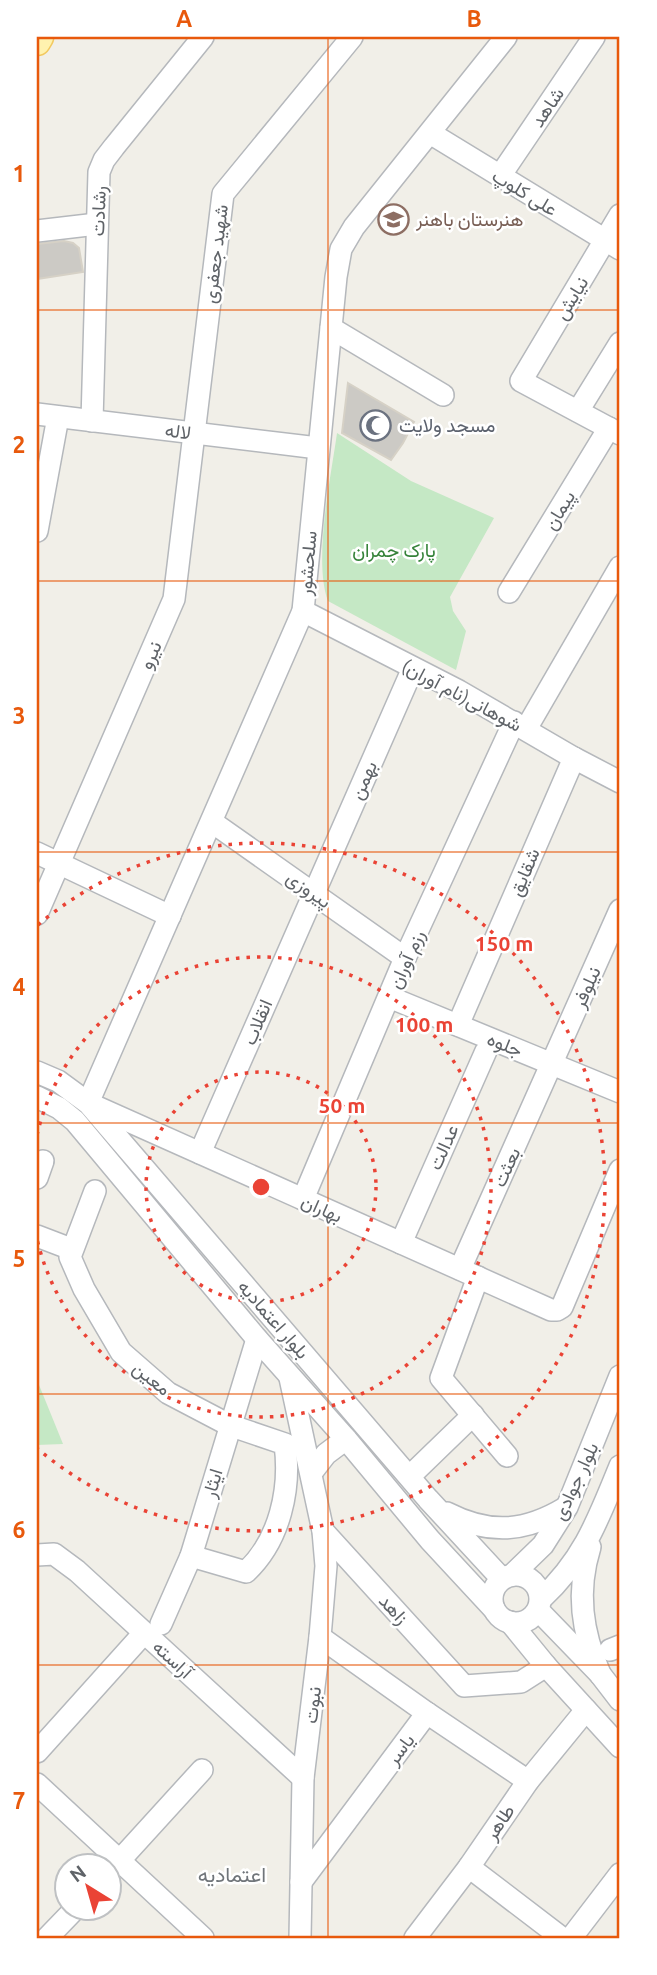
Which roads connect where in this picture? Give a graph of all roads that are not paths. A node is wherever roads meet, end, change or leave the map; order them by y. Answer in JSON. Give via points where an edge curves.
{"nodes":[{"id":1,"x":40,"y":37,"type":"edge"},
{"id":2,"x":203,"y":37,"type":"edge"},
{"id":3,"x":352,"y":37,"type":"edge"},
{"id":4,"x":506,"y":37,"type":"edge"},
{"id":5,"x":594,"y":37,"type":"edge"},
{"id":6,"x":37,"y":42,"type":"edge"},
{"id":7,"x":430,"y":133,"type":"junction"},
{"id":8,"x":500,"y":176,"type":"junction"},
{"id":9,"x":620,"y":215,"type":"edge"},
{"id":10,"x":97,"y":224,"type":"junction"},
{"id":11,"x":37,"y":231,"type":"edge"},
{"id":12,"x":613,"y":245,"type":"edge"},
{"id":13,"x":331,"y":328,"type":"junction"},
{"id":14,"x":620,"y":343,"type":"edge"},
{"id":15,"x":443,"y":395,"type":"dead end"},
{"id":16,"x":578,"y":411,"type":"junction"},
{"id":17,"x":42,"y":413,"type":"edge"},
{"id":18,"x":92,"y":421,"type":"junction"},
{"id":19,"x":614,"y":431,"type":"edge"},
{"id":20,"x":193,"y":433,"type":"junction"},
{"id":21,"x":318,"y":448,"type":"junction"},
{"id":22,"x":37,"y":531,"type":"edge"},
{"id":23,"x":620,"y":567,"type":"edge"},
{"id":24,"x":509,"y":592,"type":"dead end"},
{"id":25,"x":303,"y":611,"type":"junction"},
{"id":26,"x":413,"y":668,"type":"junction"},
{"id":27,"x":520,"y":725,"type":"junction"},
{"id":28,"x":574,"y":758,"type":"junction"},
{"id":29,"x":620,"y":782,"type":"edge"},
{"id":30,"x":212,"y":822,"type":"junction"},
{"id":31,"x":37,"y":853,"type":"edge"},
{"id":32,"x":59,"y":864,"type":"junction"},
{"id":33,"x":313,"y":892,"type":"junction"},
{"id":34,"x":620,"y":910,"type":"edge"},
{"id":35,"x":37,"y":914,"type":"edge"},
{"id":36,"x":170,"y":916,"type":"junction"},
{"id":37,"x":405,"y":958,"type":"junction"},
{"id":38,"x":389,"y":997,"type":"junction"},
{"id":39,"x":458,"y":1025,"type":"junction"},
{"id":40,"x":486,"y":1051,"type":"dead end"},
{"id":41,"x":552,"y":1064,"type":"junction"},
{"id":42,"x":37,"y":1072,"type":"edge"},
{"id":43,"x":620,"y":1092,"type":"edge"},
{"id":44,"x":88,"y":1103,"type":"junction"},
{"id":45,"x":43,"y":1104,"type":"edge"},
{"id":46,"x":200,"y":1153,"type":"junction"},
{"id":47,"x":620,"y":1170,"type":"edge"},
{"id":48,"x":95,"y":1191,"type":"dead end"},
{"id":49,"x":303,"y":1199,"type":"junction"},
{"id":50,"x":37,"y":1236,"type":"edge"},
{"id":51,"x":401,"y":1243,"type":"junction"},
{"id":52,"x":71,"y":1248,"type":"junction"},
{"id":53,"x":469,"y":1273,"type":"junction"},
{"id":54,"x":257,"y":1339,"type":"junction"},
{"id":55,"x":290,"y":1376,"type":"junction"},
{"id":56,"x":620,"y":1376,"type":"edge"},
{"id":57,"x":473,"y":1415,"type":"junction"},
{"id":58,"x":229,"y":1425,"type":"junction"},
{"id":59,"x":346,"y":1438,"type":"junction"},
{"id":60,"x":285,"y":1444,"type":"junction"},
{"id":61,"x":507,"y":1456,"type":"dead end"},
{"id":62,"x":309,"y":1462,"type":"junction"},
{"id":63,"x":620,"y":1466,"type":"edge"},
{"id":64,"x":410,"y":1476,"type":"junction"},
{"id":65,"x":429,"y":1499,"type":"junction"},
{"id":66,"x":567,"y":1507,"type":"junction"},
{"id":67,"x":595,"y":1529,"type":"junction"},
{"id":68,"x":323,"y":1531,"type":"junction"},
{"id":69,"x":37,"y":1555,"type":"edge"},
{"id":70,"x":191,"y":1556,"type":"junction"},
{"id":71,"x":507,"y":1577,"type":"junction"},
{"id":72,"x":539,"y":1604,"type":"junction"},
{"id":73,"x":502,"y":1615,"type":"junction"},
{"id":74,"x":152,"y":1628,"type":"junction"},
{"id":75,"x":320,"y":1637,"type":"junction"},
{"id":76,"x":546,"y":1666,"type":"junction"},
{"id":77,"x":600,"y":1674,"type":"junction"},
{"id":78,"x":620,"y":1700,"type":"edge"},
{"id":79,"x":586,"y":1710,"type":"junction"},
{"id":80,"x":427,"y":1713,"type":"junction"},
{"id":81,"x":620,"y":1747,"type":"edge"},
{"id":82,"x":37,"y":1752,"type":"edge"},
{"id":83,"x":202,"y":1770,"type":"dead end"},
{"id":84,"x":303,"y":1778,"type":"junction"},
{"id":85,"x":527,"y":1781,"type":"junction"},
{"id":86,"x":37,"y":1784,"type":"edge"},
{"id":87,"x":100,"y":1853,"type":"edge"},
{"id":88,"x":122,"y":1857,"type":"edge"},
{"id":89,"x":468,"y":1867,"type":"junction"},
{"id":90,"x":122,"y":1874,"type":"edge"},
{"id":91,"x":620,"y":1874,"type":"edge"},
{"id":92,"x":301,"y":1882,"type":"junction"},
{"id":93,"x":61,"y":1923,"type":"edge"},
{"id":94,"x":47,"y":1938,"type":"edge"},
{"id":95,"x":204,"y":1938,"type":"edge"},
{"id":96,"x":300,"y":1938,"type":"edge"},
{"id":97,"x":415,"y":1938,"type":"edge"},
{"id":98,"x":562,"y":1938,"type":"edge"},
{"id":99,"x":571,"y":1938,"type":"edge"}],
"edges":[{"from":1,"to":6,"type":"main road"},
{"from":2,"to":10,"type":"street","name":"رشادت","via":[[104,160],[99,172]]},
{"from":3,"to":20,"type":"street","name":"شهید جعفری","via":[[223,194]]},
{"from":4,"to":7,"type":"street","name":"سلحشور"},
{"from":5,"to":8,"type":"street","name":"شاهد"},
{"from":7,"to":8,"type":"street","name":"علی کلوپ"},
{"from":7,"to":13,"type":"street","name":"سلحشور","via":[[341,249]]},
{"from":8,"to":12,"type":"street","name":"علی کلوپ"},
{"from":9,"to":12,"type":"street","name":"نیایش"},
{"from":10,"to":11,"type":"street"},
{"from":10,"to":18,"type":"street","name":"رشادت"},
{"from":12,"to":16,"type":"street","name":"نیایش","via":[[520,381]]},
{"from":13,"to":15,"type":"street"},
{"from":13,"to":21,"type":"street","name":"سلحشور"},
{"from":14,"to":16,"type":"street"},
{"from":16,"to":19,"type":"street"},
{"from":17,"to":18,"type":"street","name":"لاله"},
{"from":17,"to":22,"type":"street"},
{"from":18,"to":20,"type":"street","name":"لاله"},
{"from":19,"to":24,"type":"street","name":"پیمان"},
{"from":20,"to":21,"type":"street","name":"لاله"},
{"from":20,"to":32,"type":"street","name":"نیرو","via":[[174,599]]},
{"from":21,"to":25,"type":"street","name":"سلحشور"},
{"from":23,"to":27,"type":"street","name":"رزم آوران"},
{"from":25,"to":26,"type":"street","name":"شوهانی(نام آوران)"},
{"from":25,"to":30,"type":"street","name":"سلحشور"},
{"from":26,"to":27,"type":"street","name":"شوهانی(نام آوران)"},
{"from":26,"to":33,"type":"street","name":"بهمن"},
{"from":27,"to":28,"type":"street","name":"شوهانی(نام آوران)"},
{"from":27,"to":37,"type":"street","name":"رزم آوران"},
{"from":28,"to":29,"type":"street","name":"شوهانی(نام آوران)"},
{"from":28,"to":39,"type":"street","name":"شقایق"},
{"from":30,"to":33,"type":"street","name":"پیروزی"},
{"from":30,"to":36,"type":"street","name":"سلحشور"},
{"from":31,"to":32,"type":"street"},
{"from":32,"to":35,"type":"street","name":"نیرو"},
{"from":32,"to":36,"type":"street"},
{"from":33,"to":37,"type":"street","name":"پیروزی"},
{"from":33,"to":46,"type":"street","name":"انقلاب"},
{"from":34,"to":41,"type":"street","name":"نیلوفر"},
{"from":36,"to":44,"type":"street","name":"سلحشور"},
{"from":37,"to":38,"type":"street","name":"رزم آوران"},
{"from":38,"to":39,"type":"street","name":"جلوه"},
{"from":38,"to":49,"type":"street","name":"رزم آوران"},
{"from":39,"to":41,"type":"street","name":"جلوه"},
{"from":40,"to":51,"type":"street","name":"عدالت"},
{"from":41,"to":43,"type":"street","name":"جلوه"},
{"from":41,"to":53,"type":"street","name":"بعثت"},
{"from":42,"to":44,"type":"street","name":"بلوار اعتمادیه"},
{"from":44,"to":46,"type":"street","name":"بهاران"},
{"from":44,"to":64,"type":"street","name":"بلوار اعتمادیه"},
{"from":45,"to":54,"type":"street","name":"بلوار اعتمادیه","via":[[75,1121]]},
{"from":46,"to":49,"type":"street","name":"بهاران"},
{"from":47,"to":53,"type":"street","name":"بهاران","via":[[562,1307],[551,1310]]},
{"from":48,"to":52,"type":"street"},
{"from":49,"to":51,"type":"street","name":"بهاران"},
{"from":50,"to":52,"type":"street"},
{"from":51,"to":53,"type":"street","name":"بهاران"},
{"from":52,"to":58,"type":"street","name":"معین","via":[[70,1257],[84,1289],[121,1352],[168,1393]]},
{"from":53,"to":57,"type":"street","name":"بعثت","via":[[441,1378]]},
{"from":54,"to":55,"type":"street","name":"بلوار اعتمادیه"},
{"from":54,"to":58,"type":"street","name":"ایثار"},
{"from":55,"to":59,"type":"street","name":"بلوار اعتمادیه"},
{"from":55,"to":62,"type":"street","name":"نبوت"},
{"from":56,"to":66,"type":"street","name":"بلوار جوادی"},
{"from":57,"to":61,"type":"street"},
{"from":57,"to":64,"type":"street"},
{"from":58,"to":60,"type":"street","name":"معین"},
{"from":58,"to":70,"type":"street","name":"ایثار"},
{"from":59,"to":62,"type":"street"},
{"from":59,"to":73,"type":"street","name":"بلوار اعتمادیه","via":[[430,1540]]},
{"from":60,"to":62,"type":"street","name":"معین"},
{"from":60,"to":70,"type":"street","via":[[288,1476],[281,1512],[255,1564],[246,1572]]},
{"from":62,"to":68,"type":"street","name":"نبوت"},
{"from":63,"to":67,"type":"street","name":"بلوار جوادی"},
{"from":64,"to":65,"type":"street","name":"بلوار اعتمادیه"},
{"from":65,"to":66,"type":"street","via":[[471,1524],[496,1528],[545,1520]]},
{"from":65,"to":71,"type":"street","name":"بلوار اعتمادیه"},
{"from":66,"to":71,"type":"street","name":"بلوار جوادی","via":[[543,1545]]},
{"from":67,"to":72,"type":"street","name":"بلوار جوادی","via":[[563,1579]]},
{"from":67,"to":77,"type":"street","via":[[581,1602],[587,1639]]},
{"from":68,"to":75,"type":"street","name":"نبوت","via":[[325,1595]]},
{"from":68,"to":76,"type":"street","name":"زاهد","via":[[464,1686],[521,1682]]},
{"from":69,"to":74,"type":"street","name":"آراسته","via":[[54,1553]]},
{"from":70,"to":74,"type":"street","name":"ایثار"},
{"from":71,"to":72,"type":"street","via":[[523,1575],[532,1580],[539,1589]]},
{"from":71,"to":73,"type":"street","via":[[492,1598]]},
{"from":72,"to":73,"type":"street","via":[[531,1618],[521,1623]]},
{"from":72,"to":77,"type":"street"},
{"from":73,"to":76,"type":"street","name":"بلوار اعتمادیه"},
{"from":74,"to":82,"type":"street","name":"ایثار"},
{"from":74,"to":84,"type":"street","name":"آراسته"},
{"from":75,"to":80,"type":"street"},
{"from":75,"to":84,"type":"street","name":"نبوت"},
{"from":76,"to":79,"type":"street","name":"بلوار اعتمادیه"},
{"from":77,"to":78,"type":"street"},
{"from":79,"to":81,"type":"street","name":"بلوار اعتمادیه"},
{"from":79,"to":85,"type":"street","name":"طاهر"},
{"from":80,"to":85,"type":"street","name":"یاسر"},
{"from":80,"to":92,"type":"street","name":"یاسر"},
{"from":83,"to":88,"type":"street"},
{"from":84,"to":92,"type":"street","name":"نبوت"},
{"from":85,"to":89,"type":"street","name":"طاهر"},
{"from":86,"to":87,"type":"street"},
{"from":89,"to":97,"type":"street","name":"طاهر"},
{"from":89,"to":98,"type":"street"},
{"from":90,"to":95,"type":"street"},
{"from":91,"to":99,"type":"street"},
{"from":92,"to":96,"type":"street","name":"نبوت"},
{"from":93,"to":94,"type":"street"}]}
